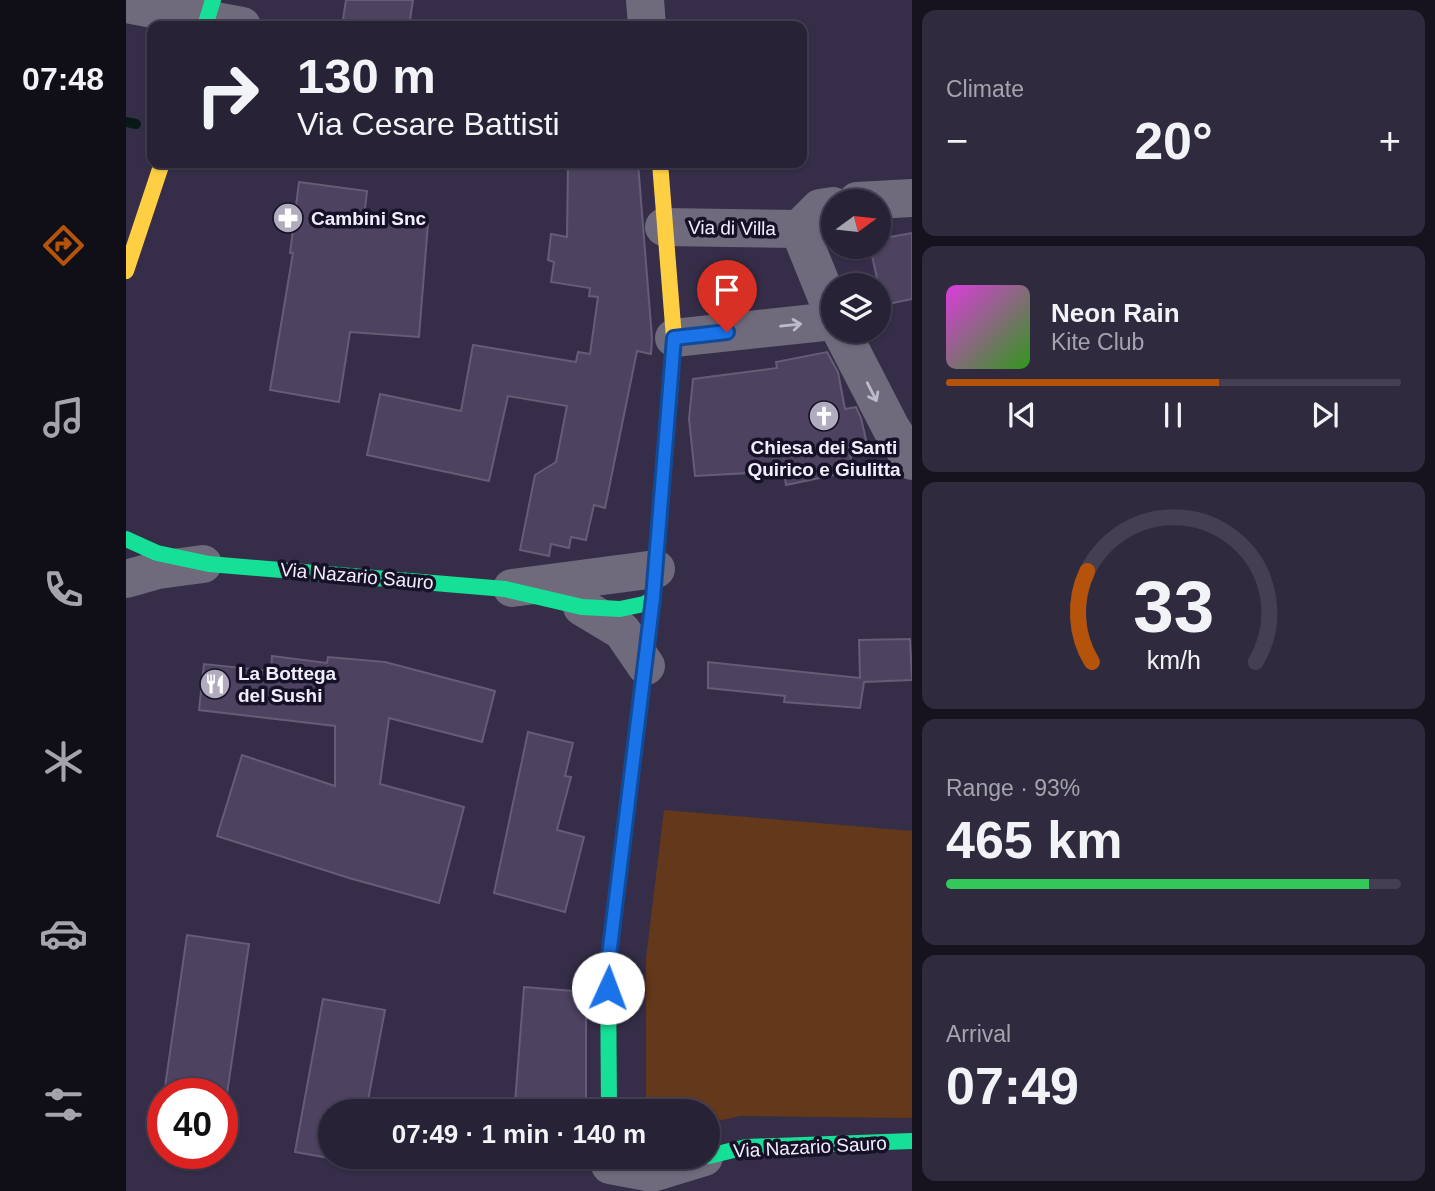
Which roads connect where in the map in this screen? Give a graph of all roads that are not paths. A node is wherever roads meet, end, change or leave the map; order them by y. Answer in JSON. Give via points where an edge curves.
{"nodes":[{"id":1,"x":645,"y":0,"type":"edge"},
{"id":2,"x":126,"y":4,"type":"edge"},
{"id":3,"x":217,"y":18,"type":"edge"},
{"id":4,"x":647,"y":21,"type":"edge"},
{"id":5,"x":160,"y":168,"type":"edge"},
{"id":6,"x":660,"y":168,"type":"edge"},
{"id":7,"x":912,"y":198,"type":"edge"},
{"id":8,"x":891,"y":199,"type":"edge"},
{"id":9,"x":821,"y":208,"type":"edge"},
{"id":10,"x":664,"y":227,"type":"junction"},
{"id":11,"x":799,"y":229,"type":"junction"},
{"id":12,"x":126,"y":271,"type":"edge"},
{"id":13,"x":821,"y":283,"type":"edge"},
{"id":14,"x":821,"y":322,"type":"edge"},
{"id":15,"x":674,"y":338,"type":"junction"},
{"id":16,"x":847,"y":343,"type":"edge"},
{"id":17,"x":912,"y":461,"type":"edge"},
{"id":18,"x":126,"y":539,"type":"edge"},
{"id":19,"x":209,"y":564,"type":"junction"},
{"id":20,"x":126,"y":579,"type":"edge"},
{"id":21,"x":654,"y":584,"type":"junction"},
{"id":22,"x":505,"y":589,"type":"junction"},
{"id":23,"x":582,"y":607,"type":"junction"},
{"id":24,"x":646,"y":666,"type":"junction"},
{"id":25,"x":608,"y":1099,"type":"edge"},
{"id":26,"x":912,"y":1141,"type":"edge"},
{"id":27,"x":720,"y":1153,"type":"edge"},
{"id":28,"x":680,"y":1169,"type":"edge"},
{"id":29,"x":610,"y":1171,"type":"edge"},
{"id":30,"x":655,"y":1182,"type":"edge"}],
"edges":[{"from":1,"to":4,"type":"street"},
{"from":2,"to":3,"type":"street"},
{"from":5,"to":12,"type":"street"},
{"from":6,"to":10,"type":"street"},
{"from":7,"to":8,"type":"street"},
{"from":9,"to":11,"type":"street","name":"Via di Villa"},
{"from":10,"to":11,"type":"street","name":"Via di Villa"},
{"from":10,"to":15,"type":"street"},
{"from":11,"to":13,"type":"street"},
{"from":15,"to":14,"type":"street","one_way":true},
{"from":15,"to":21,"type":"street"},
{"from":16,"to":17,"type":"street","one_way":true},
{"from":18,"to":19,"type":"street","name":"Via Nazario Sauro","via":[[157,553]]},
{"from":19,"to":20,"type":"street","name":"Via Nazario Sauro"},
{"from":19,"to":22,"type":"street","name":"Via Nazario Sauro"},
{"from":21,"to":22,"type":"street","name":"Via Nazario Sauro"},
{"from":21,"to":23,"type":"street","name":"Via Nazario Sauro","via":[[643,604],[620,609]]},
{"from":21,"to":24,"type":"street"},
{"from":22,"to":23,"type":"street","name":"Via Nazario Sauro"},
{"from":23,"to":24,"type":"street","name":"Via Nazario Sauro","via":[[622,631]]},
{"from":24,"to":25,"type":"street","via":[[608,964]]},
{"from":26,"to":27,"type":"street","name":"Via Nazario Sauro","via":[[746,1147]]},
{"from":28,"to":30,"type":"street","name":"Via Nazario Sauro"},
{"from":29,"to":30,"type":"street","name":"Via Nazario Sauro"}]}
